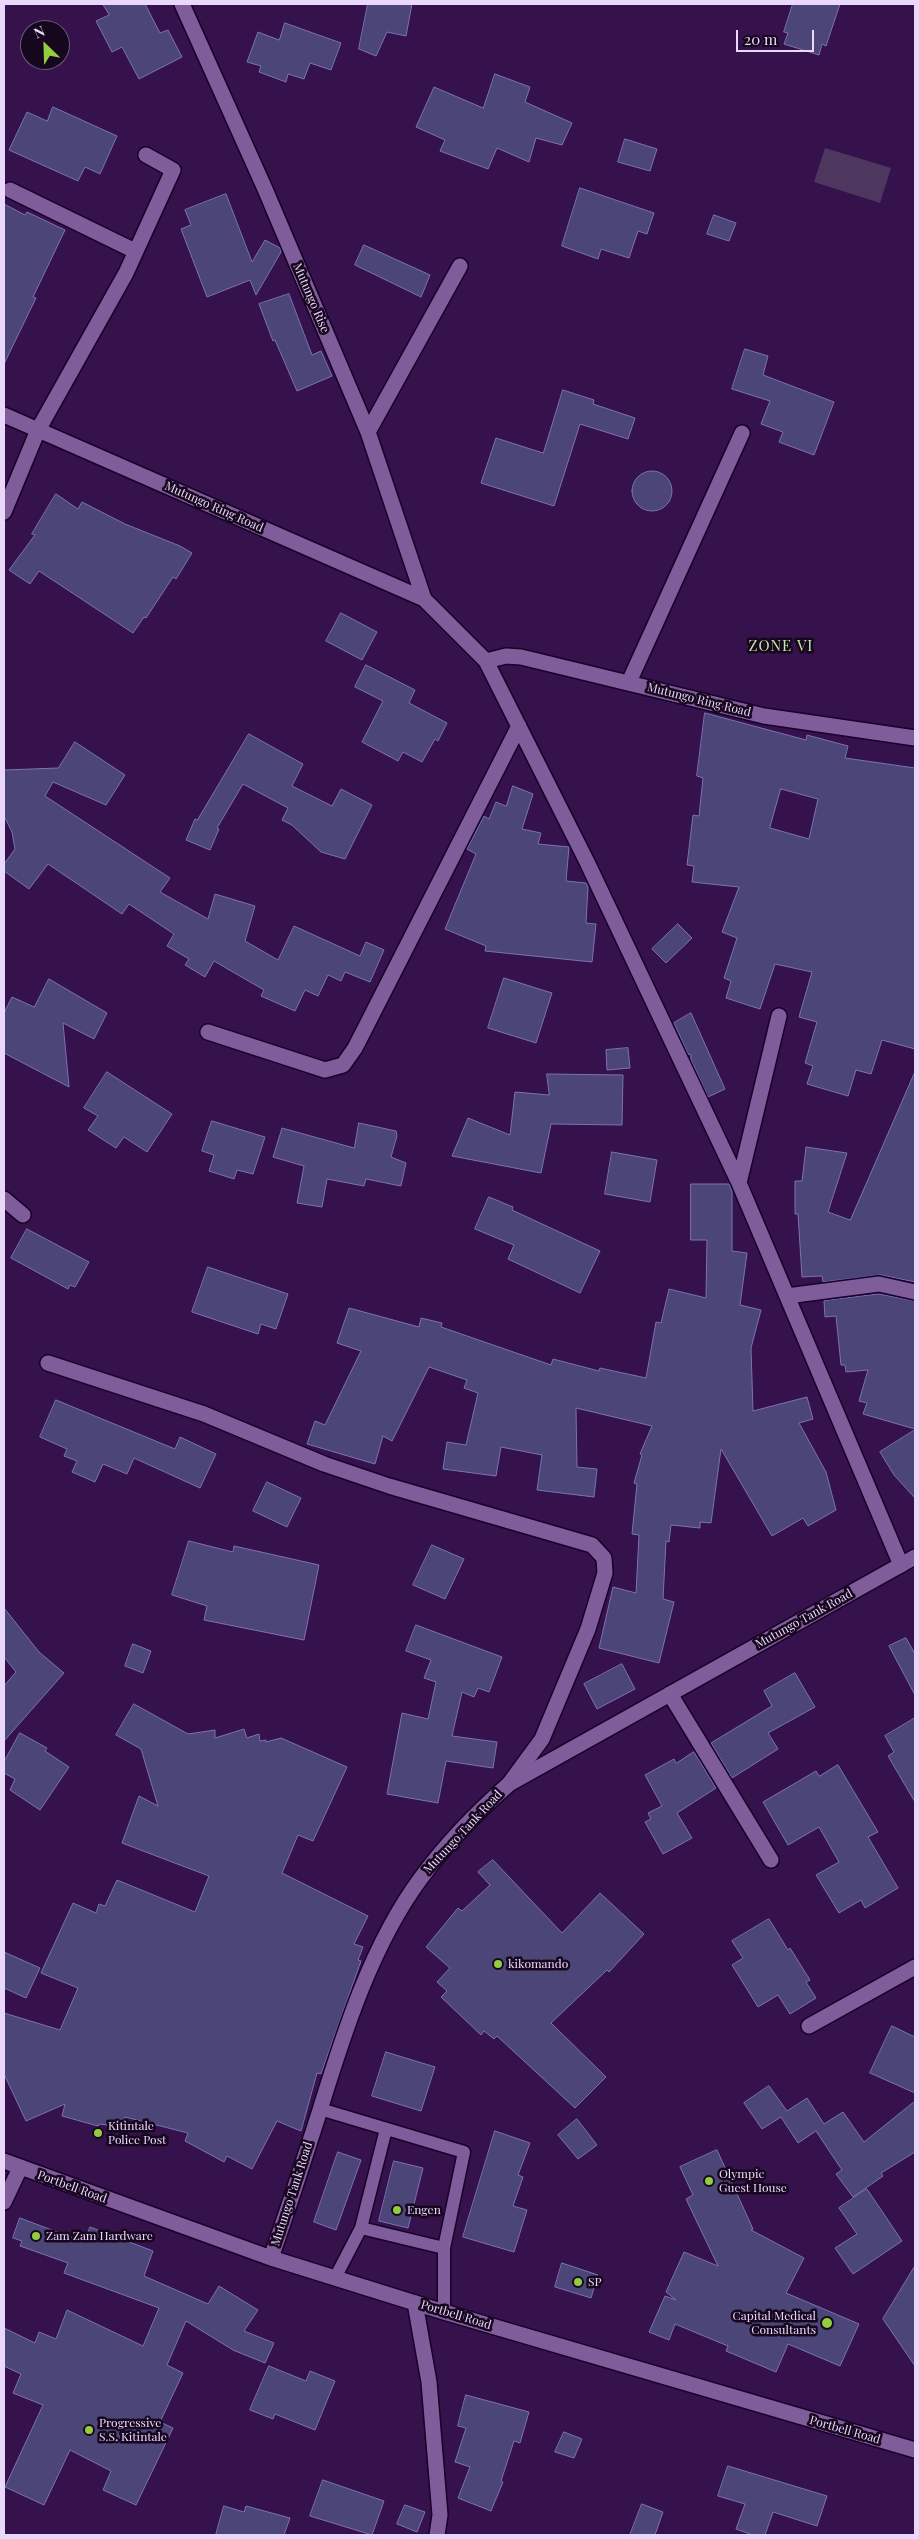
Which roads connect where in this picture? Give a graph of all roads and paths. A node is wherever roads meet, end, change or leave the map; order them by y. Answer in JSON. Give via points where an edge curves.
{"nodes":[{"id":1,"x":182,"y":4,"type":"edge"},
{"id":2,"x":146,"y":154,"type":"dead end"},
{"id":3,"x":10,"y":190,"type":"dead end"},
{"id":4,"x":135,"y":252,"type":"junction"},
{"id":5,"x":460,"y":266,"type":"dead end"},
{"id":6,"x":4,"y":415,"type":"edge"},
{"id":7,"x":38,"y":430,"type":"junction"},
{"id":8,"x":368,"y":432,"type":"junction"},
{"id":9,"x":742,"y":434,"type":"dead end"},
{"id":10,"x":4,"y":512,"type":"edge"},
{"id":11,"x":424,"y":599,"type":"junction"},
{"id":12,"x":486,"y":661,"type":"junction"},
{"id":13,"x":629,"y":682,"type":"junction"},
{"id":14,"x":518,"y":726,"type":"junction"},
{"id":15,"x":915,"y":738,"type":"edge"},
{"id":16,"x":779,"y":1016,"type":"dead end"},
{"id":17,"x":208,"y":1032,"type":"dead end"},
{"id":18,"x":740,"y":1183,"type":"junction"},
{"id":19,"x":4,"y":1199,"type":"edge"},
{"id":20,"x":23,"y":1215,"type":"dead end"},
{"id":21,"x":915,"y":1292,"type":"edge"},
{"id":22,"x":787,"y":1296,"type":"junction"},
{"id":23,"x":48,"y":1363,"type":"dead end"},
{"id":24,"x":915,"y":1557,"type":"edge"},
{"id":25,"x":901,"y":1565,"type":"junction"},
{"id":26,"x":670,"y":1694,"type":"junction"},
{"id":27,"x":509,"y":1784,"type":"junction"},
{"id":28,"x":771,"y":1860,"type":"dead end"},
{"id":29,"x":915,"y":1967,"type":"edge"},
{"id":30,"x":809,"y":2026,"type":"dead end"},
{"id":31,"x":320,"y":2110,"type":"junction"},
{"id":32,"x":386,"y":2129,"type":"junction"},
{"id":33,"x":4,"y":2161,"type":"edge"},
{"id":34,"x":20,"y":2168,"type":"junction"},
{"id":35,"x":4,"y":2202,"type":"edge"},
{"id":36,"x":361,"y":2228,"type":"junction"},
{"id":37,"x":444,"y":2248,"type":"junction"},
{"id":38,"x":271,"y":2258,"type":"junction"},
{"id":39,"x":336,"y":2278,"type":"junction"},
{"id":40,"x":415,"y":2303,"type":"junction"},
{"id":41,"x":444,"y":2312,"type":"junction"},
{"id":42,"x":915,"y":2450,"type":"edge"},
{"id":43,"x":437,"y":2535,"type":"edge"}],
"edges":[{"from":1,"to":8,"type":"street","name":"Mutungo Rise","via":[[266,189]]},
{"from":2,"to":4,"type":"street","via":[[173,170]]},
{"from":3,"to":4,"type":"street"},
{"from":4,"to":7,"type":"street"},
{"from":5,"to":8,"type":"street"},
{"from":6,"to":7,"type":"street","name":"Mutungo Ring Road"},
{"from":7,"to":10,"type":"street"},
{"from":7,"to":11,"type":"street","name":"Mutungo Ring Road"},
{"from":8,"to":11,"type":"street","name":"Mutungo Rise"},
{"from":9,"to":13,"type":"street"},
{"from":11,"to":12,"type":"street"},
{"from":12,"to":13,"type":"street","name":"Mutungo Ring Road","via":[[506,656],[522,657]]},
{"from":12,"to":14,"type":"street"},
{"from":13,"to":15,"type":"street","name":"Mutungo Ring Road","via":[[764,716]]},
{"from":14,"to":17,"type":"street","via":[[355,1048],[343,1065],[326,1070]]},
{"from":14,"to":18,"type":"street","via":[[587,862]]},
{"from":16,"to":18,"type":"street"},
{"from":18,"to":22,"type":"street"},
{"from":19,"to":20,"type":"street"},
{"from":21,"to":22,"type":"street","via":[[879,1284]]},
{"from":22,"to":25,"type":"street"},
{"from":23,"to":27,"type":"street","via":[[204,1414],[324,1464],[388,1486],[592,1545],[604,1558],[605,1573],[588,1629],[542,1739]]},
{"from":24,"to":25,"type":"street","name":"Mutungo Tank Road"},
{"from":25,"to":26,"type":"street","name":"Mutungo Tank Road"},
{"from":26,"to":27,"type":"street","name":"Mutungo Tank Road"},
{"from":26,"to":28,"type":"street"},
{"from":27,"to":31,"type":"street","name":"Mutungo Tank Road","via":[[486,1804],[420,1878],[394,1922],[362,1985]]},
{"from":29,"to":30,"type":"street"},
{"from":31,"to":32,"type":"lane"},
{"from":31,"to":38,"type":"street","name":"Mutungo Tank Road"},
{"from":32,"to":36,"type":"lane"},
{"from":32,"to":37,"type":"lane","via":[[464,2152]]},
{"from":33,"to":34,"type":"street","name":"Portbell Road"},
{"from":34,"to":35,"type":"street"},
{"from":34,"to":38,"type":"street","name":"Portbell Road"},
{"from":36,"to":37,"type":"lane"},
{"from":36,"to":39,"type":"lane"},
{"from":37,"to":41,"type":"lane"},
{"from":38,"to":39,"type":"street","name":"Portbell Road"},
{"from":39,"to":40,"type":"street","name":"Portbell Road"},
{"from":40,"to":41,"type":"street","name":"Portbell Road"},
{"from":40,"to":43,"type":"street","via":[[429,2382],[440,2515]]},
{"from":41,"to":42,"type":"street","name":"Portbell Road"}]}
